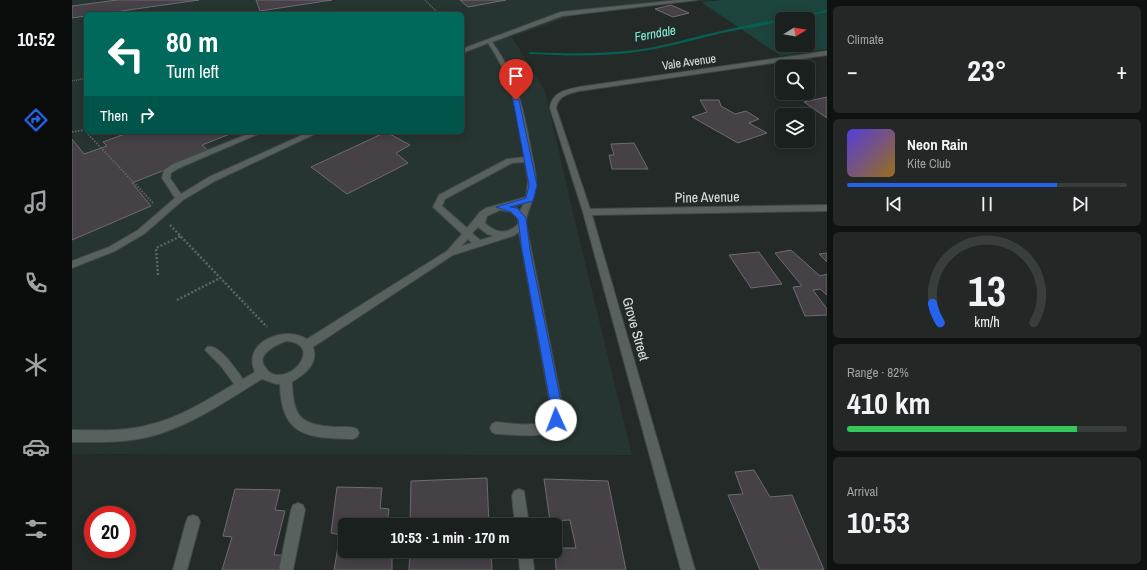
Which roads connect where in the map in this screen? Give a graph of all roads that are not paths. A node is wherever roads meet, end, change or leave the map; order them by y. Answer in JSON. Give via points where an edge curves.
{"nodes":[{"id":1,"x":694,"y":0,"type":"edge"},
{"id":2,"x":489,"y":41,"type":"junction"},
{"id":3,"x":464,"y":50,"type":"edge"},
{"id":4,"x":827,"y":53,"type":"edge"},
{"id":5,"x":555,"y":97,"type":"joint"},
{"id":6,"x":255,"y":134,"type":"edge"},
{"id":7,"x":311,"y":134,"type":"edge"},
{"id":8,"x":529,"y":159,"type":"junction"},
{"id":9,"x":180,"y":198,"type":"junction"},
{"id":10,"x":530,"y":199,"type":"junction"},
{"id":11,"x":500,"y":207,"type":"junction"},
{"id":12,"x":827,"y":208,"type":"edge"},
{"id":13,"x":587,"y":212,"type":"junction"},
{"id":14,"x":480,"y":219,"type":"junction"},
{"id":15,"x":522,"y":221,"type":"junction"},
{"id":16,"x":468,"y":233,"type":"junction"},
{"id":17,"x":510,"y":234,"type":"junction"},
{"id":18,"x":479,"y":244,"type":"junction"},
{"id":19,"x":450,"y":253,"type":"junction"},
{"id":20,"x":72,"y":265,"type":"edge"},
{"id":21,"x":307,"y":345,"type":"junction"},
{"id":22,"x":211,"y":350,"type":"dead end"},
{"id":23,"x":261,"y":374,"type":"junction"},
{"id":24,"x":286,"y":379,"type":"junction"},
{"id":25,"x":241,"y":385,"type":"junction"},
{"id":26,"x":496,"y":428,"type":"dead end"},
{"id":27,"x":353,"y":434,"type":"dead end"},
{"id":28,"x":72,"y":436,"type":"edge"},
{"id":29,"x":519,"y":496,"type":"dead end"},
{"id":30,"x":298,"y":510,"type":"dead end"},
{"id":31,"x":521,"y":518,"type":"edge"},
{"id":32,"x":193,"y":522,"type":"dead end"},
{"id":33,"x":526,"y":558,"type":"edge"},
{"id":34,"x":180,"y":570,"type":"edge"},
{"id":35,"x":286,"y":570,"type":"edge"},
{"id":36,"x":527,"y":570,"type":"edge"},
{"id":37,"x":688,"y":570,"type":"edge"}],
"edges":[{"from":1,"to":2,"type":"street","via":[[561,14]]},
{"from":2,"to":3,"type":"street"},
{"from":2,"to":8,"type":"street","via":[[499,52],[513,85]]},
{"from":4,"to":5,"type":"street","name":"Vale Avenue","via":[[580,89]]},
{"from":5,"to":13,"type":"street","name":"Grove Street","via":[[553,108]]},
{"from":6,"to":9,"type":"street","via":[[167,172],[166,178]]},
{"from":7,"to":9,"type":"street","via":[[212,179]]},
{"from":8,"to":10,"type":"street","via":[[533,185]]},
{"from":8,"to":16,"type":"street","via":[[510,162],[442,197],[437,207]]},
{"from":9,"to":20,"type":"street","via":[[141,232],[112,249]]},
{"from":10,"to":11,"type":"street"},
{"from":10,"to":15,"type":"street"},
{"from":11,"to":14,"type":"street","via":[[486,211]]},
{"from":11,"to":15,"type":"street","via":[[514,210]]},
{"from":12,"to":13,"type":"street","name":"Pine Avenue"},
{"from":13,"to":37,"type":"street","name":"Grove Street"},
{"from":14,"to":16,"type":"street"},
{"from":14,"to":17,"type":"street","via":[[481,224],[489,231]]},
{"from":15,"to":17,"type":"street","via":[[516,232]]},
{"from":15,"to":26,"type":"street","via":[[558,414],[552,426],[544,428]]},
{"from":16,"to":18,"type":"street"},
{"from":16,"to":19,"type":"street"},
{"from":17,"to":18,"type":"street"},
{"from":18,"to":19,"type":"street"},
{"from":19,"to":21,"type":"street"},
{"from":21,"to":23,"type":"street","via":[[294,337],[273,340],[258,356],[256,365]]},
{"from":21,"to":24,"type":"street","via":[[310,352],[309,360],[296,375]]},
{"from":22,"to":25,"type":"street","via":[[225,363]]},
{"from":23,"to":24,"type":"street","via":[[272,379]]},
{"from":23,"to":25,"type":"street"},
{"from":24,"to":27,"type":"street","via":[[289,413],[299,425],[310,430]]},
{"from":25,"to":28,"type":"street","via":[[181,420],[148,431],[106,436]]},
{"from":29,"to":31,"type":"street"},
{"from":30,"to":35,"type":"street"},
{"from":32,"to":34,"type":"street"},
{"from":33,"to":36,"type":"street"}]}
